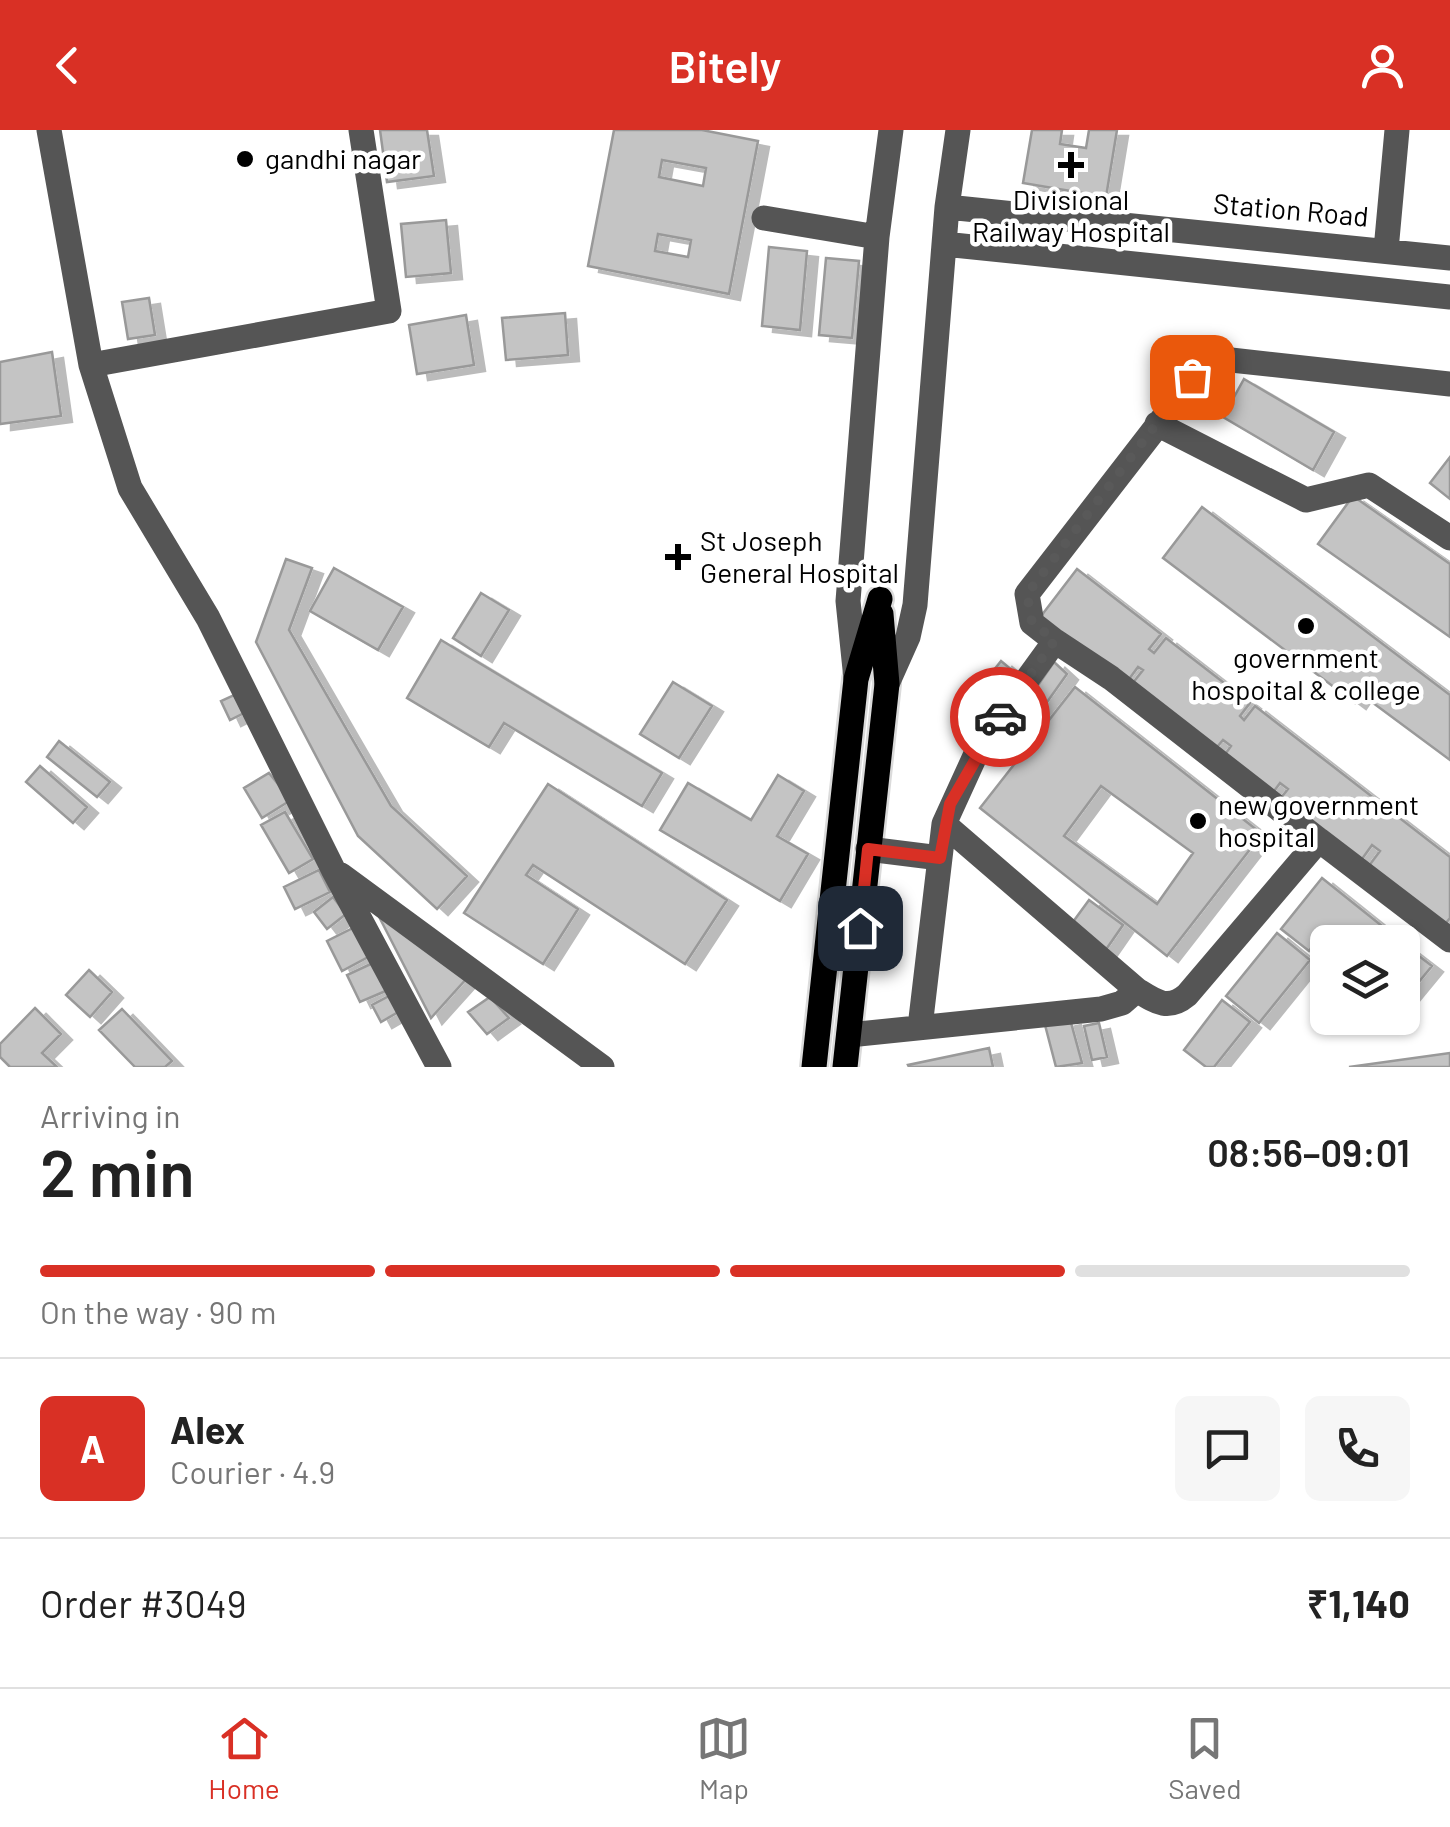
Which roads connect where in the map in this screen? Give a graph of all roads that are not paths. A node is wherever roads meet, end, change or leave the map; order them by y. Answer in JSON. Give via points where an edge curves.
{"nodes":[{"id":1,"x":49,"y":130,"type":"edge"},
{"id":2,"x":361,"y":130,"type":"edge"},
{"id":3,"x":891,"y":130,"type":"edge"},
{"id":4,"x":958,"y":130,"type":"edge"},
{"id":5,"x":1396,"y":130,"type":"edge"},
{"id":6,"x":947,"y":207,"type":"junction"},
{"id":7,"x":764,"y":218,"type":"dead end"},
{"id":8,"x":877,"y":237,"type":"junction"},
{"id":9,"x":944,"y":244,"type":"junction"},
{"id":10,"x":1386,"y":250,"type":"junction"},
{"id":11,"x":1450,"y":258,"type":"edge"},
{"id":12,"x":1450,"y":297,"type":"edge"},
{"id":13,"x":91,"y":365,"type":"junction"},
{"id":14,"x":1450,"y":384,"type":"edge"},
{"id":15,"x":1157,"y":424,"type":"junction"},
{"id":16,"x":1450,"y":538,"type":"edge"},
{"id":17,"x":1055,"y":640,"type":"junction"},
{"id":18,"x":856,"y":679,"type":"junction"},
{"id":19,"x":886,"y":684,"type":"junction"},
{"id":20,"x":944,"y":824,"type":"junction"},
{"id":21,"x":1319,"y":840,"type":"junction"},
{"id":22,"x":868,"y":849,"type":"junction"},
{"id":23,"x":940,"y":858,"type":"junction"},
{"id":24,"x":333,"y":869,"type":"junction"},
{"id":25,"x":1450,"y":940,"type":"edge"},
{"id":26,"x":1137,"y":990,"type":"junction"},
{"id":27,"x":920,"y":1027,"type":"junction"},
{"id":28,"x":849,"y":1034,"type":"junction"},
{"id":29,"x":439,"y":1067,"type":"edge"},
{"id":30,"x":602,"y":1067,"type":"edge"},
{"id":31,"x":814,"y":1067,"type":"edge"},
{"id":32,"x":845,"y":1067,"type":"edge"}],
"edges":[{"from":1,"to":13,"type":"street"},
{"from":2,"to":13,"type":"street","via":[[389,311]]},
{"from":3,"to":8,"type":"street"},
{"from":4,"to":6,"type":"street"},
{"from":5,"to":10,"type":"street"},
{"from":6,"to":9,"type":"street"},
{"from":6,"to":10,"type":"street","name":"Station Road"},
{"from":7,"to":8,"type":"street"},
{"from":8,"to":18,"type":"street","via":[[848,600]]},
{"from":9,"to":12,"type":"street"},
{"from":9,"to":19,"type":"street","via":[[914,605],[908,637]]},
{"from":10,"to":11,"type":"street","name":"Station Road"},
{"from":13,"to":24,"type":"street","via":[[130,488],[208,618]]},
{"from":14,"to":15,"type":"street","via":[[1222,359],[1205,364]]},
{"from":15,"to":16,"type":"street","via":[[1306,500],[1370,485]]},
{"from":15,"to":17,"type":"street","via":[[1027,594],[1032,623]]},
{"from":17,"to":20,"type":"street","via":[[981,743]]},
{"from":17,"to":21,"type":"street"},
{"from":18,"to":19,"type":"main road","via":[[880,598]]},
{"from":18,"to":31,"type":"main road"},
{"from":19,"to":22,"type":"main road"},
{"from":20,"to":23,"type":"street"},
{"from":20,"to":26,"type":"street"},
{"from":21,"to":25,"type":"street"},
{"from":21,"to":26,"type":"street","via":[[1177,1004],[1162,1005]]},
{"from":22,"to":23,"type":"street"},
{"from":22,"to":28,"type":"main road"},
{"from":23,"to":27,"type":"street"},
{"from":24,"to":29,"type":"street"},
{"from":24,"to":30,"type":"street"},
{"from":26,"to":27,"type":"street","via":[[1102,1009]]},
{"from":27,"to":28,"type":"street"},
{"from":28,"to":32,"type":"main road"}]}
